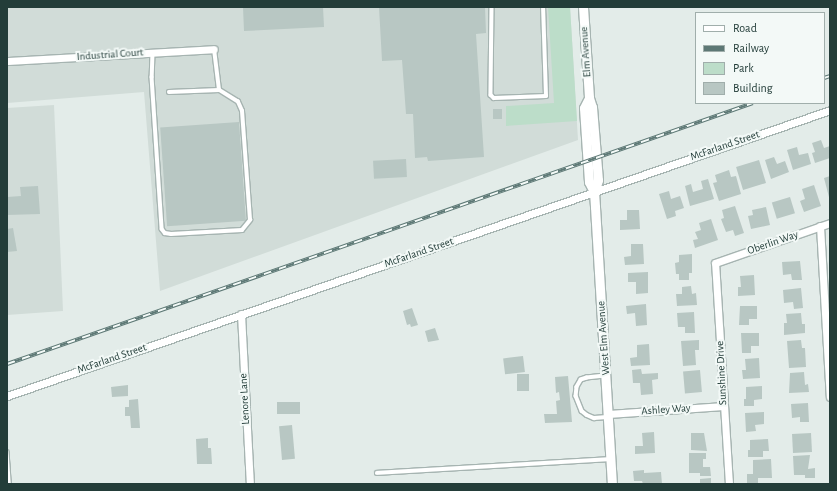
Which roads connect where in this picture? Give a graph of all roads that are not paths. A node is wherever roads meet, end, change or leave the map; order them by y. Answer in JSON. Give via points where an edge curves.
{"nodes":[{"id":1,"x":492,"y":7,"type":"edge"},
{"id":2,"x":543,"y":7,"type":"edge"},
{"id":3,"x":583,"y":7,"type":"edge"},
{"id":4,"x":214,"y":49,"type":"joint"},
{"id":5,"x":153,"y":53,"type":"junction"},
{"id":6,"x":7,"y":61,"type":"edge"},
{"id":7,"x":219,"y":90,"type":"junction"},
{"id":8,"x":169,"y":92,"type":"dead end"},
{"id":9,"x":830,"y":110,"type":"edge"},
{"id":10,"x":592,"y":160,"type":"joint"},
{"id":11,"x":594,"y":192,"type":"junction"},
{"id":12,"x":830,"y":223,"type":"edge"},
{"id":13,"x":820,"y":226,"type":"junction"},
{"id":14,"x":715,"y":263,"type":"joint"},
{"id":15,"x":241,"y":314,"type":"junction"},
{"id":16,"x":606,"y":376,"type":"junction"},
{"id":17,"x":7,"y":396,"type":"edge"},
{"id":18,"x":830,"y":397,"type":"edge"},
{"id":19,"x":724,"y":406,"type":"junction"},
{"id":20,"x":608,"y":416,"type":"junction"},
{"id":21,"x":7,"y":452,"type":"edge"},
{"id":22,"x":611,"y":459,"type":"junction"},
{"id":23,"x":377,"y":473,"type":"dead end"},
{"id":24,"x":9,"y":484,"type":"edge"},
{"id":25,"x":250,"y":484,"type":"edge"},
{"id":26,"x":612,"y":484,"type":"edge"},
{"id":27,"x":729,"y":484,"type":"edge"}],
"edges":[{"from":1,"to":2,"type":"lane","via":[[491,95],[494,98],[546,96]]},
{"from":3,"to":10,"type":"street","name":"Elm Avenue","via":[[589,98],[592,107]]},
{"from":4,"to":5,"type":"street","name":"Industrial Court"},
{"from":4,"to":7,"type":"lane"},
{"from":5,"to":6,"type":"street","name":"Industrial Court"},
{"from":5,"to":7,"type":"lane","via":[[152,77],[162,229],[165,233],[242,230],[250,220],[242,111],[238,102]]},
{"from":7,"to":8,"type":"lane"},
{"from":9,"to":11,"type":"street","name":"McFarland Street"},
{"from":10,"to":11,"type":"street","name":"West Elm Avenue","via":[[598,180]]},
{"from":11,"to":15,"type":"street","name":"McFarland Street"},
{"from":11,"to":16,"type":"street","name":"West Elm Avenue"},
{"from":12,"to":13,"type":"street","name":"Oberlin Way"},
{"from":13,"to":14,"type":"street","name":"Oberlin Way"},
{"from":13,"to":18,"type":"street"},
{"from":14,"to":19,"type":"street","name":"Sunshine Drive"},
{"from":15,"to":17,"type":"street","name":"McFarland Street"},
{"from":15,"to":25,"type":"street","name":"Lenore Lane"},
{"from":16,"to":20,"type":"street","name":"West Elm Avenue"},
{"from":16,"to":20,"type":"lane","via":[[581,380],[576,387],[576,396],[582,411],[587,415],[594,418]]},
{"from":19,"to":20,"type":"street","name":"Ashley Way"},
{"from":19,"to":27,"type":"street","name":"Sunshine Drive"},
{"from":20,"to":22,"type":"street","name":"West Elm Avenue"},
{"from":21,"to":24,"type":"lane"},
{"from":22,"to":23,"type":"lane"},
{"from":22,"to":26,"type":"street","name":"West Elm Avenue"}]}
